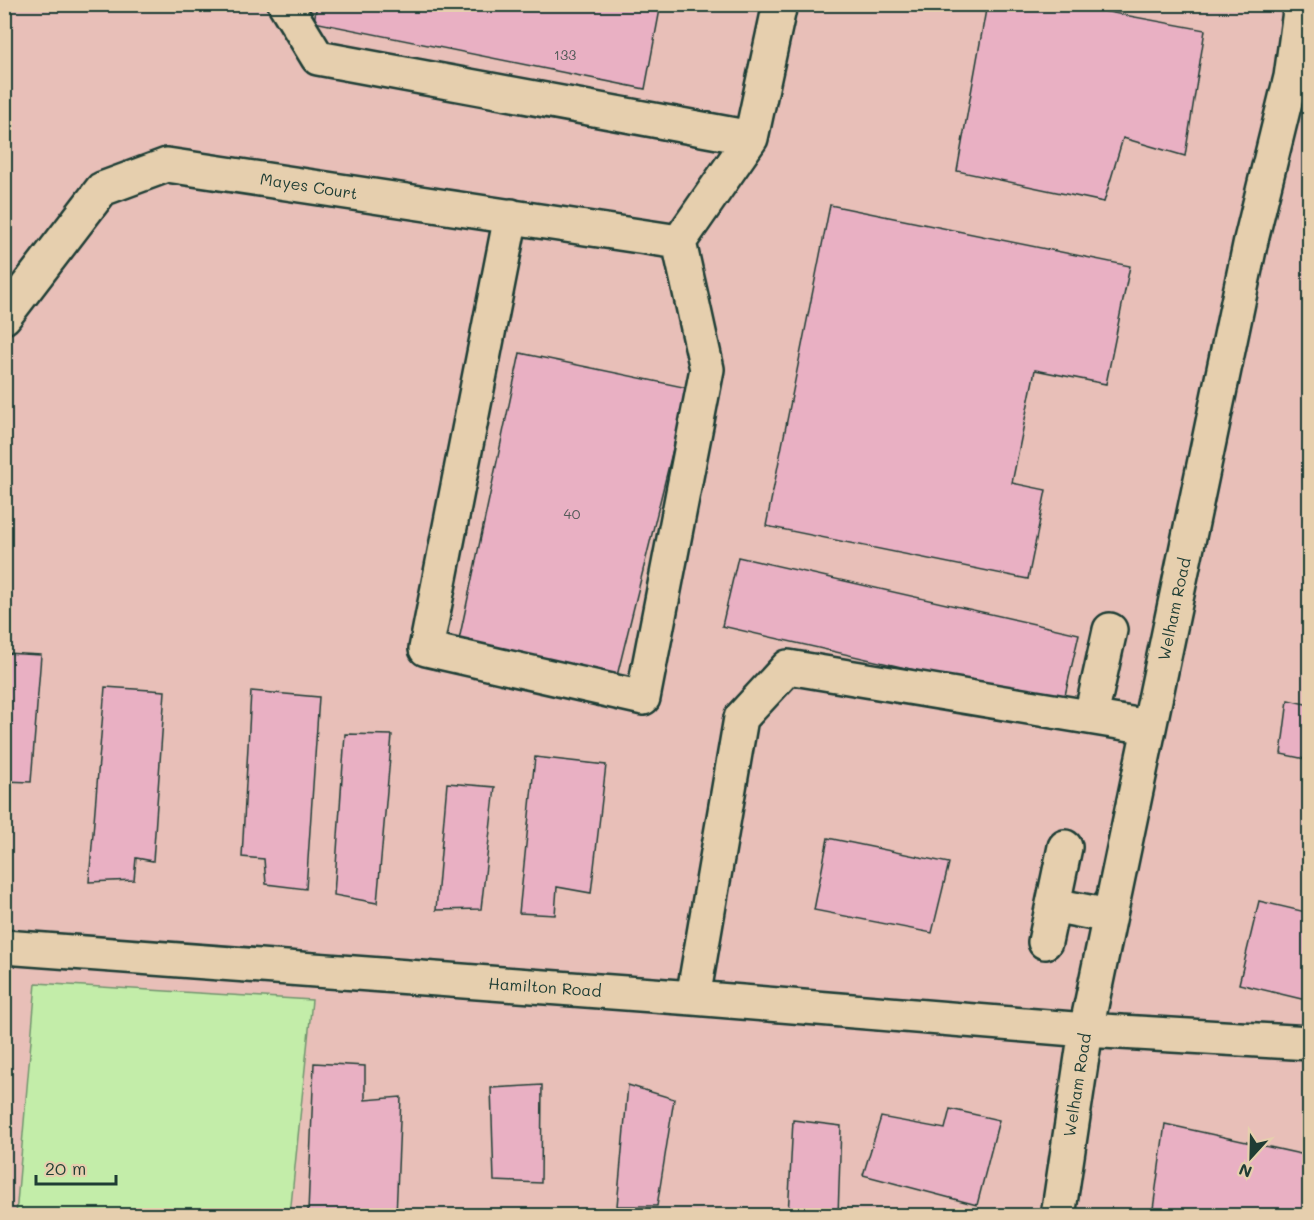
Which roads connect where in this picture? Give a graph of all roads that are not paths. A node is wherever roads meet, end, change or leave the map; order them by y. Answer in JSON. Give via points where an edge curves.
{"nodes":[{"id":1,"x":285,"y":4,"type":"edge"},
{"id":2,"x":780,"y":4,"type":"edge"},
{"id":3,"x":1301,"y":4,"type":"edge"},
{"id":4,"x":1300,"y":78,"type":"edge"},
{"id":5,"x":751,"y":138,"type":"junction"},
{"id":6,"x":511,"y":216,"type":"junction"},
{"id":7,"x":679,"y":242,"type":"junction"},
{"id":8,"x":4,"y":317,"type":"edge"},
{"id":9,"x":1110,"y":630,"type":"dead end"},
{"id":10,"x":1091,"y":716,"type":"junction"},
{"id":11,"x":1149,"y":727,"type":"junction"},
{"id":12,"x":1065,"y":847,"type":"dead end"},
{"id":13,"x":1053,"y":905,"type":"junction"},
{"id":14,"x":1109,"y":916,"type":"junction"},
{"id":15,"x":1045,"y":942,"type":"dead end"},
{"id":16,"x":4,"y":947,"type":"edge"},
{"id":17,"x":693,"y":998,"type":"junction"},
{"id":18,"x":1086,"y":1029,"type":"junction"},
{"id":19,"x":1310,"y":1043,"type":"edge"},
{"id":20,"x":1058,"y":1215,"type":"edge"}],
"edges":[{"from":1,"to":5,"type":"street","via":[[318,58]]},
{"from":2,"to":5,"type":"street"},
{"from":3,"to":4,"type":"street","name":"Welham Road"},
{"from":4,"to":11,"type":"street","name":"Welham Road","via":[[1251,240]]},
{"from":5,"to":7,"type":"street"},
{"from":6,"to":7,"type":"street","name":"Mayes Court"},
{"from":6,"to":7,"type":"street","via":[[426,649],[643,698],[707,369]]},
{"from":6,"to":8,"type":"street","name":"Mayes Court","via":[[167,165],[102,189]]},
{"from":9,"to":10,"type":"street"},
{"from":10,"to":11,"type":"street"},
{"from":10,"to":17,"type":"street","via":[[788,668],[741,718]]},
{"from":11,"to":14,"type":"street","name":"Welham Road"},
{"from":12,"to":13,"type":"street"},
{"from":13,"to":14,"type":"street"},
{"from":13,"to":15,"type":"street"},
{"from":14,"to":18,"type":"street","name":"Welham Road"},
{"from":16,"to":17,"type":"street","name":"Hamilton Road"},
{"from":17,"to":18,"type":"street","name":"Hamilton Road"},
{"from":18,"to":19,"type":"street","name":"Hamilton Road"},
{"from":18,"to":20,"type":"street","name":"Welham Road"}]}
